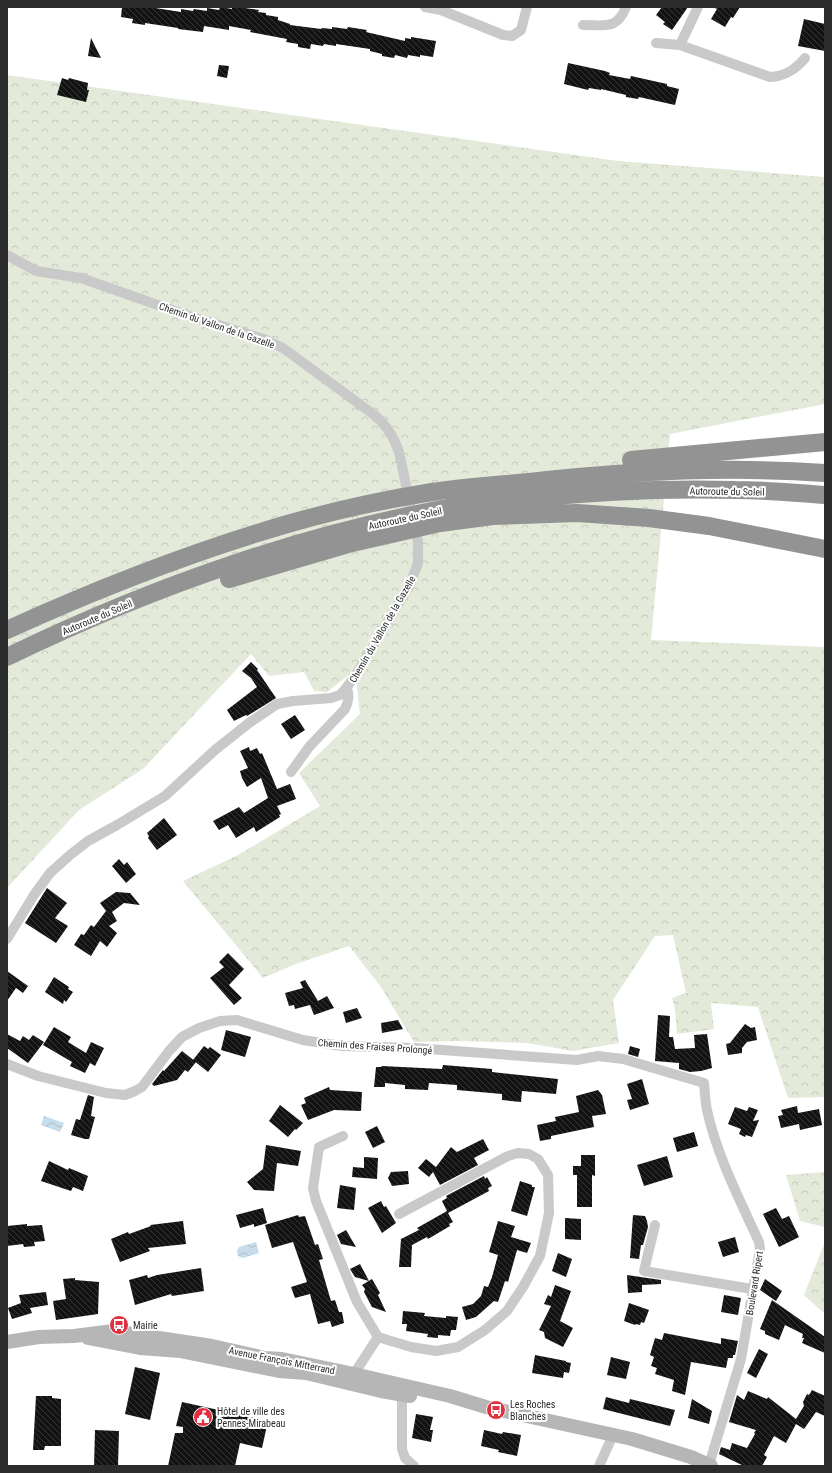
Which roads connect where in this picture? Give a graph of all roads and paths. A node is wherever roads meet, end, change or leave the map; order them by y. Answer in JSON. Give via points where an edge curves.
{"nodes":[{"id":1,"x":425,"y":7,"type":"edge"},
{"id":2,"x":527,"y":7,"type":"edge"},
{"id":3,"x":626,"y":7,"type":"edge"},
{"id":4,"x":698,"y":7,"type":"edge"},
{"id":5,"x":583,"y":25,"type":"dead end"},
{"id":6,"x":656,"y":43,"type":"dead end"},
{"id":7,"x":680,"y":45,"type":"junction"},
{"id":8,"x":805,"y":58,"type":"dead end"},
{"id":9,"x":7,"y":255,"type":"edge"},
{"id":10,"x":825,"y":442,"type":"edge"},
{"id":11,"x":825,"y":473,"type":"edge"},
{"id":12,"x":433,"y":492,"type":"junction"},
{"id":13,"x":825,"y":495,"type":"edge"},
{"id":14,"x":825,"y":549,"type":"edge"},
{"id":15,"x":7,"y":630,"type":"edge"},
{"id":16,"x":7,"y":657,"type":"edge"},
{"id":17,"x":7,"y":661,"type":"edge"},
{"id":18,"x":347,"y":688,"type":"junction"},
{"id":19,"x":291,"y":772,"type":"dead end"},
{"id":20,"x":7,"y":939,"type":"edge"},
{"id":21,"x":7,"y":1064,"type":"edge"},
{"id":22,"x":704,"y":1083,"type":"joint"},
{"id":23,"x":343,"y":1136,"type":"dead end"},
{"id":24,"x":399,"y":1214,"type":"dead end"},
{"id":25,"x":655,"y":1225,"type":"dead end"},
{"id":26,"x":752,"y":1289,"type":"junction"},
{"id":27,"x":74,"y":1336,"type":"junction"},
{"id":28,"x":378,"y":1336,"type":"junction"},
{"id":29,"x":7,"y":1342,"type":"edge"},
{"id":30,"x":354,"y":1374,"type":"junction"},
{"id":31,"x":401,"y":1390,"type":"junction"},
{"id":32,"x":613,"y":1435,"type":"junction"},
{"id":33,"x":414,"y":1466,"type":"edge"},
{"id":34,"x":599,"y":1466,"type":"edge"},
{"id":35,"x":710,"y":1466,"type":"edge"}],
"edges":[{"from":1,"to":2,"type":"street","via":[[441,10],[503,35],[512,36],[521,30]]},
{"from":3,"to":5,"type":"street","via":[[617,22],[610,25]]},
{"from":4,"to":7,"type":"street"},
{"from":6,"to":7,"type":"street"},
{"from":7,"to":8,"type":"street","via":[[770,77],[790,72]]},
{"from":9,"to":18,"type":"street","name":"Chemin du Vallon de la Gazelle","via":[[36,271],[81,278],[264,339],[283,348],[380,419],[396,443],[404,470],[418,542],[418,563],[410,584]]},
{"from":10,"to":12,"type":"highway","via":[[628,460],[530,473]]},
{"from":11,"to":12,"type":"highway","name":"Autoroute du Soleil","via":[[745,469],[649,471]]},
{"from":12,"to":15,"type":"highway","name":"Autoroute du Soleil","via":[[284,525],[192,555],[69,602]]},
{"from":13,"to":16,"type":"highway","name":"Autoroute du Soleil","via":[[651,489],[577,493],[478,503],[393,519],[201,575],[94,617]]},
{"from":14,"to":17,"type":"highway","via":[[709,526],[614,514],[500,516],[440,523],[348,544],[236,576]]},
{"from":18,"to":19,"type":"street","via":[[349,695],[345,709],[309,747]]},
{"from":18,"to":20,"type":"street","name":"Chemin du Vallon de la Gazelle","via":[[340,695],[331,698],[277,704],[215,750],[165,796],[82,846],[50,873]]},
{"from":21,"to":22,"type":"street","name":"Chemin des Fraises Prolongé","via":[[38,1076],[106,1093],[125,1095],[142,1087],[182,1037],[199,1028],[237,1020],[303,1040],[342,1046],[414,1048],[577,1060],[598,1056],[623,1059]]},
{"from":22,"to":26,"type":"street","name":"Boulevard Ripert","via":[[707,1110],[719,1150],[759,1242],[760,1249]]},
{"from":23,"to":28,"type":"street","via":[[319,1147],[313,1188],[357,1302]]},
{"from":24,"to":28,"type":"street","via":[[518,1153],[529,1154],[538,1159],[548,1175],[549,1213],[540,1256],[507,1311],[485,1330],[458,1347],[436,1351],[411,1347]]},
{"from":25,"to":26,"type":"street","via":[[644,1271]]},
{"from":26,"to":35,"type":"street","name":"Boulevard Ripert","via":[[740,1359]]},
{"from":27,"to":29,"type":"main road","name":"Avenue François Mitterrand","via":[[39,1337]]},
{"from":27,"to":30,"type":"main road","name":"Avenue François Mitterrand","via":[[113,1331],[212,1346]]},
{"from":27,"to":31,"type":"main road","name":"Avenue François Mitterrand","via":[[140,1348],[180,1351],[279,1371],[306,1373]]},
{"from":28,"to":30,"type":"street"},
{"from":30,"to":31,"type":"main road","name":"Avenue François Mitterrand"},
{"from":31,"to":32,"type":"main road","name":"Avenue François Mitterrand","via":[[450,1396],[486,1407]]},
{"from":31,"to":33,"type":"street","via":[[402,1449]]},
{"from":32,"to":34,"type":"street"},
{"from":32,"to":35,"type":"main road","name":"Avenue François Mitterrand","via":[[691,1457]]}]}
